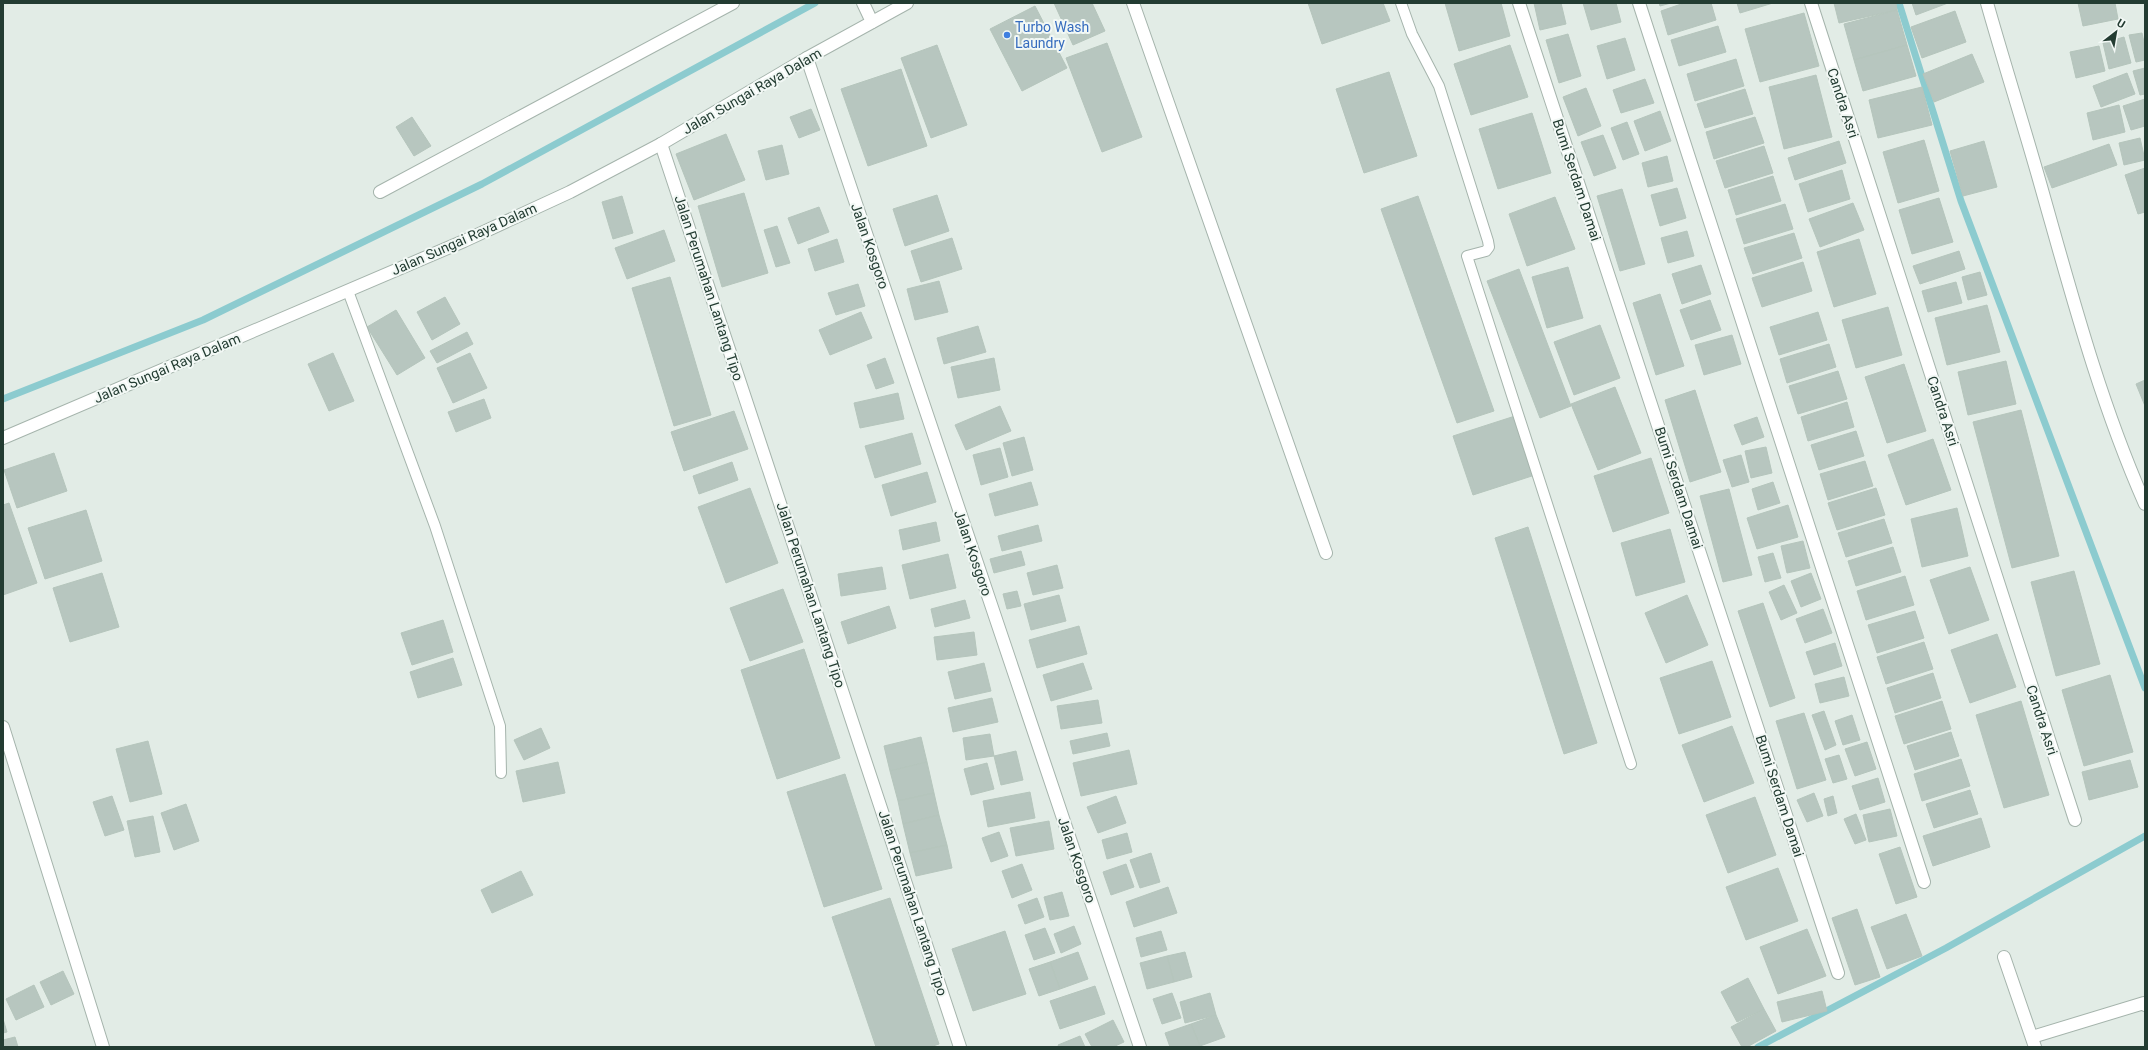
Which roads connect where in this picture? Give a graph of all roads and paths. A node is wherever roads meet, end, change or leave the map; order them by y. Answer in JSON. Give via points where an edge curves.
{"nodes":[{"id":1,"x":733,"y":3,"type":"edge"},
{"id":2,"x":907,"y":3,"type":"edge"},
{"id":3,"x":1133,"y":3,"type":"edge"},
{"id":4,"x":1401,"y":3,"type":"edge"},
{"id":5,"x":1519,"y":3,"type":"edge"},
{"id":6,"x":1639,"y":3,"type":"edge"},
{"id":7,"x":1811,"y":3,"type":"edge"},
{"id":8,"x":1987,"y":3,"type":"edge"},
{"id":9,"x":865,"y":6,"type":"edge"},
{"id":10,"x":872,"y":22,"type":"junction"},
{"id":11,"x":807,"y":58,"type":"junction"},
{"id":12,"x":661,"y":144,"type":"junction"},
{"id":13,"x":380,"y":192,"type":"dead end"},
{"id":14,"x":348,"y":291,"type":"junction"},
{"id":15,"x":3,"y":438,"type":"edge"},
{"id":16,"x":2145,"y":504,"type":"edge"},
{"id":17,"x":1326,"y":553,"type":"dead end"},
{"id":18,"x":3,"y":727,"type":"edge"},
{"id":19,"x":1632,"y":764,"type":"dead end"},
{"id":20,"x":501,"y":773,"type":"dead end"},
{"id":21,"x":2075,"y":820,"type":"dead end"},
{"id":22,"x":1924,"y":882,"type":"dead end"},
{"id":23,"x":2004,"y":957,"type":"dead end"},
{"id":24,"x":1838,"y":973,"type":"dead end"},
{"id":25,"x":2145,"y":1005,"type":"edge"},
{"id":26,"x":2033,"y":1042,"type":"edge"},
{"id":27,"x":103,"y":1047,"type":"edge"},
{"id":28,"x":960,"y":1047,"type":"edge"},
{"id":29,"x":1140,"y":1047,"type":"edge"}],
"edges":[{"from":1,"to":13,"type":"street"},
{"from":2,"to":10,"type":"street","name":"Jalan Sungai Raya Dalam"},
{"from":3,"to":17,"type":"street"},
{"from":4,"to":19,"type":"lane","via":[[1412,34],[1438,86],[1488,241],[1489,247],[1486,251],[1467,256]]},
{"from":5,"to":24,"type":"street","name":"Bumi Serdam Damai"},
{"from":6,"to":22,"type":"street"},
{"from":7,"to":21,"type":"street","name":"Candra Asri"},
{"from":8,"to":16,"type":"street","via":[[2099,389]]},
{"from":9,"to":10,"type":"street"},
{"from":10,"to":11,"type":"street","name":"Jalan Sungai Raya Dalam"},
{"from":11,"to":12,"type":"street","name":"Jalan Sungai Raya Dalam"},
{"from":11,"to":29,"type":"street","name":"Jalan Kosgoro"},
{"from":12,"to":14,"type":"street","name":"Jalan Sungai Raya Dalam","via":[[570,192]]},
{"from":12,"to":28,"type":"street","name":"Jalan Perumahan Lantang Tipo"},
{"from":14,"to":15,"type":"street","name":"Jalan Sungai Raya Dalam"},
{"from":14,"to":20,"type":"lane","via":[[435,526],[500,726]]},
{"from":18,"to":27,"type":"street"},
{"from":23,"to":26,"type":"street"},
{"from":25,"to":26,"type":"street","via":[[2144,1003]]}]}
